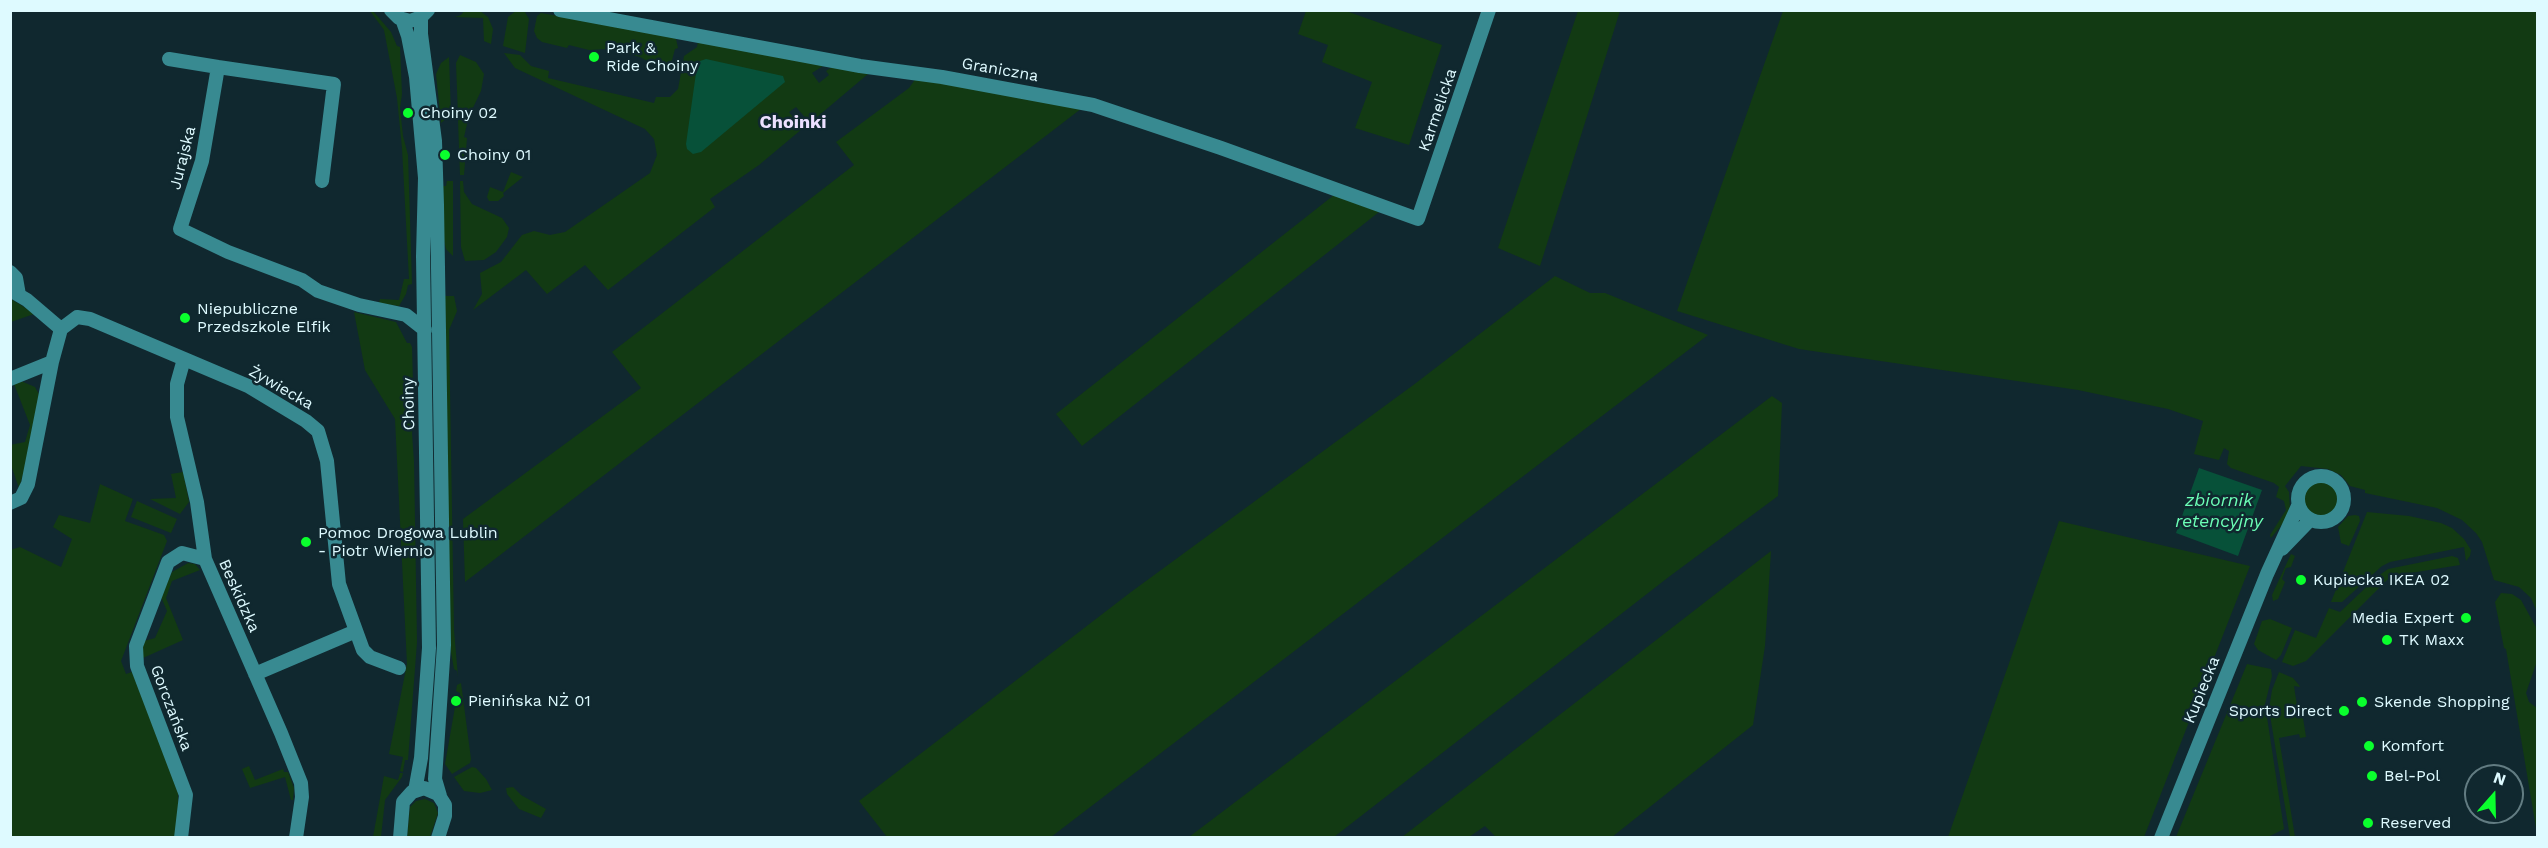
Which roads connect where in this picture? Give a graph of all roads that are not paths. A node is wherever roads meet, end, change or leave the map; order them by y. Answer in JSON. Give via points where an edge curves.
{"nodes":[{"id":1,"x":560,"y":10,"type":"edge"},
{"id":2,"x":1489,"y":10,"type":"edge"},
{"id":3,"x":425,"y":14,"type":"edge"},
{"id":4,"x":396,"y":15,"type":"edge"},
{"id":5,"x":169,"y":59,"type":"dead end"},
{"id":6,"x":218,"y":66,"type":"junction"},
{"id":7,"x":322,"y":181,"type":"dead end"},
{"id":8,"x":1418,"y":219,"type":"joint"},
{"id":9,"x":10,"y":272,"type":"edge"},
{"id":10,"x":15,"y":292,"type":"edge"},
{"id":11,"x":424,"y":298,"type":"junction"},
{"id":12,"x":406,"y":315,"type":"junction"},
{"id":13,"x":61,"y":329,"type":"junction"},
{"id":14,"x":425,"y":330,"type":"junction"},
{"id":15,"x":184,"y":358,"type":"junction"},
{"id":16,"x":52,"y":362,"type":"junction"},
{"id":17,"x":24,"y":373,"type":"junction"},
{"id":18,"x":10,"y":379,"type":"edge"},
{"id":19,"x":46,"y":391,"type":"junction"},
{"id":20,"x":10,"y":503,"type":"edge"},
{"id":21,"x":2298,"y":506,"type":"junction"},
{"id":22,"x":2310,"y":520,"type":"junction"},
{"id":23,"x":2276,"y":555,"type":"junction"},
{"id":24,"x":205,"y":559,"type":"junction"},
{"id":25,"x":356,"y":630,"type":"junction"},
{"id":26,"x":399,"y":668,"type":"dead end"},
{"id":27,"x":255,"y":674,"type":"junction"},
{"id":28,"x":415,"y":790,"type":"junction"},
{"id":29,"x":440,"y":796,"type":"junction"},
{"id":30,"x":181,"y":837,"type":"edge"},
{"id":31,"x":296,"y":837,"type":"edge"},
{"id":32,"x":400,"y":837,"type":"edge"},
{"id":33,"x":438,"y":837,"type":"edge"},
{"id":34,"x":2161,"y":837,"type":"edge"}],
"edges":[{"from":1,"to":8,"type":"street","name":"Graniczna","via":[[1093,105]]},
{"from":2,"to":8,"type":"street","name":"Karmelicka"},
{"from":3,"to":4,"type":"street","via":[[410,21]]},
{"from":3,"to":29,"type":"street","name":"Choiny","via":[[421,34],[435,141],[439,281],[444,645],[435,779]]},
{"from":4,"to":11,"type":"street","name":"Choiny","via":[[408,36],[423,134]]},
{"from":5,"to":6,"type":"street"},
{"from":6,"to":7,"type":"street","via":[[334,84]]},
{"from":6,"to":12,"type":"street","name":"Jurajska","via":[[202,161],[180,229],[228,252],[302,279],[318,291]]},
{"from":9,"to":10,"type":"street","via":[[16,278]]},
{"from":10,"to":13,"type":"street"},
{"from":11,"to":12,"type":"street"},
{"from":11,"to":14,"type":"street","name":"Choiny"},
{"from":12,"to":14,"type":"street","name":"Jurajska"},
{"from":13,"to":15,"type":"street","name":"Żywiecka","via":[[82,317]]},
{"from":13,"to":16,"type":"street"},
{"from":14,"to":28,"type":"street","name":"Choiny","via":[[429,664]]},
{"from":15,"to":24,"type":"street","name":"Beskidzka","via":[[177,384],[177,417],[197,502]]},
{"from":15,"to":25,"type":"street","name":"Żywiecka","via":[[248,386],[318,431],[327,461],[339,584]]},
{"from":16,"to":17,"type":"street"},
{"from":16,"to":19,"type":"street"},
{"from":17,"to":18,"type":"street"},
{"from":17,"to":19,"type":"street"},
{"from":19,"to":20,"type":"street","via":[[26,493]]},
{"from":21,"to":22,"type":"street"},
{"from":21,"to":22,"type":"street","via":[[2299,490],[2310,478],[2326,476],[2340,485],[2344,500],[2340,514],[2327,522]]},
{"from":21,"to":23,"type":"street","name":"Kupiecka"},
{"from":22,"to":23,"type":"street","name":"Kupiecka"},
{"from":23,"to":34,"type":"street","name":"Kupiecka"},
{"from":24,"to":27,"type":"street","name":"Beskidzka"},
{"from":24,"to":30,"type":"street","name":"Gorczańska","via":[[182,553],[168,562],[136,646],[137,666],[186,795]]},
{"from":25,"to":26,"type":"street","name":"Żywiecka","via":[[370,657]]},
{"from":25,"to":27,"type":"street"},
{"from":27,"to":31,"type":"street","name":"Beskidzka","via":[[301,783]]},
{"from":28,"to":29,"type":"street","via":[[428,789]]},
{"from":28,"to":32,"type":"street","name":"Choiny","via":[[402,804]]},
{"from":29,"to":33,"type":"street","name":"Choiny","via":[[446,811]]}]}
